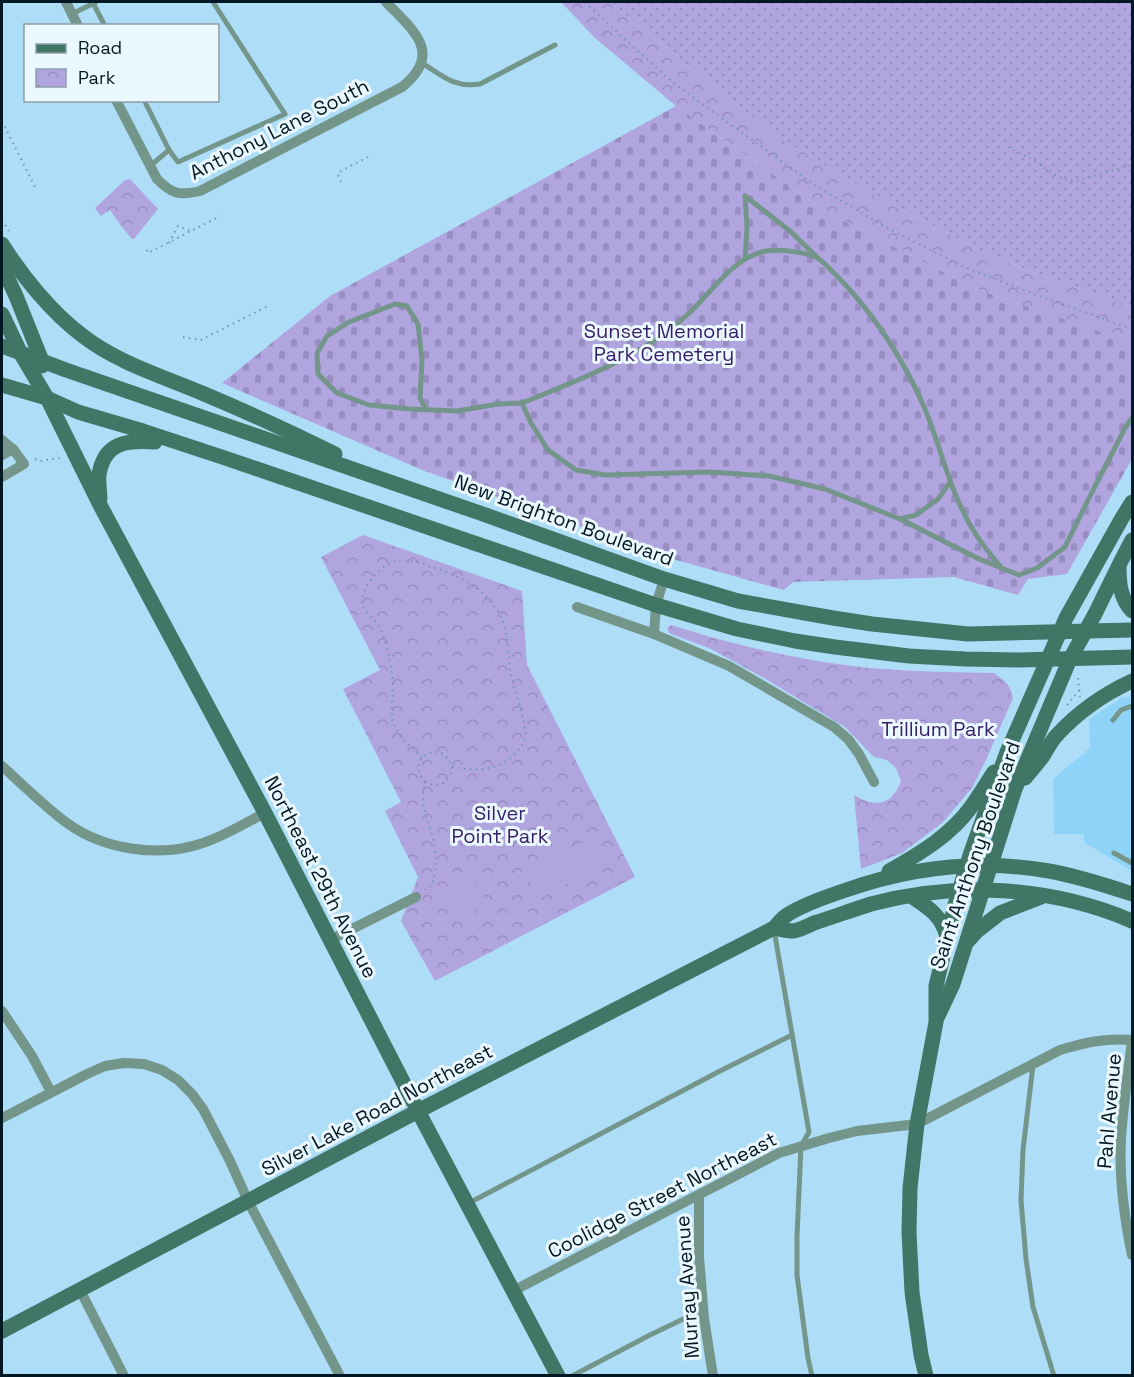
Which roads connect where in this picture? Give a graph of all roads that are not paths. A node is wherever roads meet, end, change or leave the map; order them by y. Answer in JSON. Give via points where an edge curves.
{"nodes":[{"id":1,"x":66,"y":2,"type":"edge"},
{"id":2,"x":95,"y":2,"type":"edge"},
{"id":3,"x":213,"y":2,"type":"edge"},
{"id":4,"x":386,"y":2,"type":"edge"},
{"id":5,"x":72,"y":14,"type":"junction"},
{"id":6,"x":77,"y":24,"type":"edge"},
{"id":7,"x":104,"y":24,"type":"edge"},
{"id":8,"x":555,"y":45,"type":"dead end"},
{"id":9,"x":423,"y":63,"type":"junction"},
{"id":10,"x":117,"y":102,"type":"edge"},
{"id":11,"x":145,"y":102,"type":"edge"},
{"id":12,"x":169,"y":150,"type":"junction"},
{"id":13,"x":150,"y":166,"type":"junction"},
{"id":14,"x":2,"y":244,"type":"edge"},
{"id":15,"x":818,"y":258,"type":"junction"},
{"id":16,"x":745,"y":260,"type":"junction"},
{"id":17,"x":2,"y":266,"type":"edge"},
{"id":18,"x":2,"y":315,"type":"edge"},
{"id":19,"x":2,"y":346,"type":"edge"},
{"id":20,"x":21,"y":354,"type":"junction"},
{"id":21,"x":42,"y":361,"type":"junction"},
{"id":22,"x":2,"y":385,"type":"edge"},
{"id":23,"x":47,"y":398,"type":"junction"},
{"id":24,"x":522,"y":403,"type":"junction"},
{"id":25,"x":426,"y":410,"type":"junction"},
{"id":26,"x":1132,"y":418,"type":"edge"},
{"id":27,"x":2,"y":440,"type":"edge"},
{"id":28,"x":179,"y":443,"type":"junction"},
{"id":29,"x":13,"y":449,"type":"junction"},
{"id":30,"x":2,"y":455,"type":"edge"},
{"id":31,"x":2,"y":477,"type":"edge"},
{"id":32,"x":383,"y":479,"type":"junction"},
{"id":33,"x":950,"y":482,"type":"junction"},
{"id":34,"x":1132,"y":502,"type":"edge"},
{"id":35,"x":100,"y":505,"type":"junction"},
{"id":36,"x":900,"y":519,"type":"junction"},
{"id":37,"x":1132,"y":540,"type":"edge"},
{"id":38,"x":1120,"y":563,"type":"junction"},
{"id":39,"x":1001,"y":568,"type":"junction"},
{"id":40,"x":664,"y":579,"type":"junction"},
{"id":41,"x":656,"y":605,"type":"junction"},
{"id":42,"x":577,"y":607,"type":"dead end"},
{"id":43,"x":1132,"y":611,"type":"edge"},
{"id":44,"x":1132,"y":630,"type":"edge"},
{"id":45,"x":1060,"y":632,"type":"junction"},
{"id":46,"x":1085,"y":632,"type":"junction"},
{"id":47,"x":654,"y":634,"type":"junction"},
{"id":48,"x":1132,"y":657,"type":"edge"},
{"id":49,"x":1048,"y":659,"type":"junction"},
{"id":50,"x":1070,"y":659,"type":"junction"},
{"id":51,"x":1132,"y":681,"type":"edge"},
{"id":52,"x":1132,"y":706,"type":"edge"},
{"id":53,"x":1113,"y":720,"type":"dead end"},
{"id":54,"x":1007,"y":752,"type":"junction"},
{"id":55,"x":2,"y":766,"type":"edge"},
{"id":56,"x":874,"y":782,"type":"dead end"},
{"id":57,"x":1015,"y":789,"type":"junction"},
{"id":58,"x":265,"y":813,"type":"junction"},
{"id":59,"x":1114,"y":853,"type":"dead end"},
{"id":60,"x":1132,"y":863,"type":"edge"},
{"id":61,"x":979,"y":866,"type":"junction"},
{"id":62,"x":873,"y":880,"type":"junction"},
{"id":63,"x":971,"y":890,"type":"junction"},
{"id":64,"x":1132,"y":894,"type":"edge"},
{"id":65,"x":911,"y":896,"type":"junction"},
{"id":66,"x":1045,"y":896,"type":"junction"},
{"id":67,"x":416,"y":897,"type":"road end"},
{"id":68,"x":1132,"y":921,"type":"edge"},
{"id":69,"x":774,"y":928,"type":"junction"},
{"id":70,"x":947,"y":939,"type":"junction"},
{"id":71,"x":330,"y":940,"type":"junction"},
{"id":72,"x":966,"y":944,"type":"junction"},
{"id":73,"x":2,"y":1011,"type":"edge"},
{"id":74,"x":936,"y":1022,"type":"junction"},
{"id":75,"x":792,"y":1035,"type":"junction"},
{"id":76,"x":1132,"y":1040,"type":"edge"},
{"id":77,"x":1034,"y":1063,"type":"junction"},
{"id":78,"x":51,"y":1092,"type":"junction"},
{"id":79,"x":418,"y":1111,"type":"junction"},
{"id":80,"x":2,"y":1118,"type":"edge"},
{"id":81,"x":917,"y":1124,"type":"junction"},
{"id":82,"x":801,"y":1146,"type":"junction"},
{"id":83,"x":699,"y":1195,"type":"junction"},
{"id":84,"x":249,"y":1201,"type":"junction"},
{"id":85,"x":467,"y":1204,"type":"junction"},
{"id":86,"x":1132,"y":1255,"type":"edge"},
{"id":87,"x":80,"y":1290,"type":"junction"},
{"id":88,"x":513,"y":1291,"type":"junction"},
{"id":89,"x":704,"y":1309,"type":"junction"},
{"id":90,"x":2,"y":1331,"type":"edge"},
{"id":91,"x":124,"y":1376,"type":"edge"},
{"id":92,"x":340,"y":1376,"type":"edge"},
{"id":93,"x":558,"y":1376,"type":"edge"},
{"id":94,"x":572,"y":1376,"type":"edge"},
{"id":95,"x":713,"y":1376,"type":"edge"},
{"id":96,"x":812,"y":1376,"type":"edge"},
{"id":97,"x":926,"y":1376,"type":"edge"},
{"id":98,"x":1054,"y":1376,"type":"edge"}],
"edges":[{"from":1,"to":5,"type":"street"},
{"from":2,"to":5,"type":"lane"},
{"from":2,"to":7,"type":"lane"},
{"from":3,"to":12,"type":"lane","via":[[285,114],[178,162]]},
{"from":4,"to":9,"type":"street","via":[[419,38]]},
{"from":5,"to":6,"type":"street"},
{"from":8,"to":9,"type":"lane","via":[[480,84],[457,84]]},
{"from":9,"to":13,"type":"street","name":"Anthony Lane South","via":[[402,87],[200,191],[174,194],[157,179]]},
{"from":10,"to":13,"type":"street","name":"Anthony Lane South"},
{"from":11,"to":12,"type":"lane"},
{"from":12,"to":13,"type":"lane"},
{"from":14,"to":32,"type":"main road","via":[[44,300],[83,337],[119,359],[289,431]]},
{"from":15,"to":16,"type":"lane","via":[[792,251],[765,251]]},
{"from":15,"to":16,"type":"lane","via":[[745,196]]},
{"from":15,"to":33,"type":"lane","via":[[850,290],[888,339],[921,399]]},
{"from":16,"to":24,"type":"lane","via":[[686,316],[649,344]]},
{"from":17,"to":21,"type":"main road"},
{"from":18,"to":20,"type":"main road"},
{"from":19,"to":20,"type":"main road","name":"New Brighton Boulevard"},
{"from":20,"to":21,"type":"main road","name":"New Brighton Boulevard"},
{"from":20,"to":23,"type":"main road"},
{"from":21,"to":23,"type":"main road"},
{"from":21,"to":32,"type":"main road","name":"New Brighton Boulevard"},
{"from":22,"to":23,"type":"main road"},
{"from":23,"to":28,"type":"main road","via":[[78,412]]},
{"from":23,"to":35,"type":"main road","name":"Northeast 29th Avenue"},
{"from":24,"to":25,"type":"lane","via":[[457,411]]},
{"from":24,"to":36,"type":"lane","via":[[548,450],[576,470],[606,476],[710,472],[769,476],[825,489]]},
{"from":25,"to":25,"type":"lane","via":[[369,405],[337,393],[318,374],[317,353],[327,336],[349,322],[395,304],[407,306],[418,324],[422,360],[420,398]]},
{"from":26,"to":39,"type":"lane","via":[[1065,548],[1037,568],[1019,575]]},
{"from":27,"to":29,"type":"street"},
{"from":28,"to":35,"type":"main road","via":[[138,440],[122,443],[108,452],[99,476]]},
{"from":28,"to":41,"type":"main road"},
{"from":29,"to":30,"type":"street"},
{"from":29,"to":31,"type":"street","via":[[24,464]]},
{"from":32,"to":40,"type":"main road","name":"New Brighton Boulevard"},
{"from":33,"to":36,"type":"lane","via":[[938,499],[916,515]]},
{"from":33,"to":39,"type":"lane","via":[[983,546]]},
{"from":34,"to":45,"type":"main road","name":"Saint Anthony Boulevard"},
{"from":35,"to":58,"type":"main road","name":"Northeast 29th Avenue"},
{"from":36,"to":39,"type":"lane"},
{"from":37,"to":38,"type":"main road","name":"Saint Anthony Boulevard"},
{"from":38,"to":43,"type":"main road","via":[[1121,590]]},
{"from":38,"to":46,"type":"main road","name":"Saint Anthony Boulevard"},
{"from":40,"to":41,"type":"street"},
{"from":40,"to":45,"type":"main road","name":"New Brighton Boulevard","via":[[738,601],[872,624],[968,634]]},
{"from":41,"to":47,"type":"street"},
{"from":41,"to":49,"type":"main road","via":[[737,629],[835,647],[954,659]]},
{"from":42,"to":47,"type":"street"},
{"from":44,"to":46,"type":"main road","name":"New Brighton Boulevard"},
{"from":45,"to":46,"type":"main road","name":"New Brighton Boulevard"},
{"from":45,"to":49,"type":"main road","name":"Saint Anthony Boulevard"},
{"from":46,"to":50,"type":"main road","name":"Saint Anthony Boulevard"},
{"from":47,"to":56,"type":"street","via":[[729,666],[834,728],[848,738]]},
{"from":48,"to":50,"type":"main road"},
{"from":49,"to":50,"type":"main road"},
{"from":49,"to":54,"type":"main road","name":"Saint Anthony Boulevard"},
{"from":50,"to":57,"type":"main road","name":"Saint Anthony Boulevard"},
{"from":51,"to":57,"type":"main road","via":[[1103,697],[1070,723]]},
{"from":52,"to":53,"type":"lane","via":[[1120,710]]},
{"from":54,"to":61,"type":"main road","name":"Saint Anthony Boulevard","via":[[971,852]]},
{"from":54,"to":62,"type":"main road","via":[[970,808],[940,839]]},
{"from":55,"to":58,"type":"street","via":[[69,824],[121,847],[176,849],[203,843]]},
{"from":57,"to":61,"type":"main road","name":"Saint Anthony Boulevard"},
{"from":58,"to":71,"type":"main road","name":"Northeast 29th Avenue"},
{"from":59,"to":60,"type":"lane"},
{"from":61,"to":62,"type":"main road","name":"Silver Lake Road Northeast","via":[[915,870]]},
{"from":61,"to":63,"type":"main road","name":"Saint Anthony Boulevard"},
{"from":61,"to":63,"type":"main road","name":"Saint Anthony Boulevard"},
{"from":61,"to":64,"type":"main road","name":"Silver Lake Road Northeast","via":[[1049,871]]},
{"from":62,"to":69,"type":"main road","name":"Silver Lake Road Northeast","via":[[785,916]]},
{"from":63,"to":65,"type":"main road","name":"Silver Lake Road Northeast"},
{"from":63,"to":66,"type":"main road","name":"Silver Lake Road Northeast"},
{"from":63,"to":70,"type":"main road","name":"Saint Anthony Boulevard"},
{"from":63,"to":72,"type":"main road","name":"Saint Anthony Boulevard"},
{"from":65,"to":69,"type":"main road","name":"Silver Lake Road Northeast","via":[[871,904],[793,931]]},
{"from":65,"to":70,"type":"main road","via":[[939,919]]},
{"from":66,"to":68,"type":"main road","name":"Silver Lake Road Northeast"},
{"from":66,"to":72,"type":"main road","via":[[1000,913]]},
{"from":67,"to":71,"type":"street"},
{"from":69,"to":75,"type":"lane"},
{"from":69,"to":79,"type":"main road","name":"Silver Lake Road Northeast"},
{"from":70,"to":74,"type":"main road","name":"Saint Anthony Boulevard","via":[[936,986]]},
{"from":71,"to":79,"type":"main road","name":"Northeast 29th Avenue"},
{"from":72,"to":74,"type":"main road","name":"Saint Anthony Boulevard"},
{"from":73,"to":78,"type":"street"},
{"from":74,"to":81,"type":"main road","name":"Saint Anthony Boulevard"},
{"from":75,"to":82,"type":"lane","via":[[809,1132]]},
{"from":75,"to":85,"type":"lane"},
{"from":76,"to":77,"type":"street","name":"Coolidge Street Northeast","via":[[1085,1042]]},
{"from":76,"to":86,"type":"street","name":"Pahl Avenue","via":[[1121,1140],[1121,1182]]},
{"from":77,"to":81,"type":"street","name":"Coolidge Street Northeast"},
{"from":77,"to":98,"type":"lane","via":[[1021,1200],[1033,1307]]},
{"from":78,"to":80,"type":"street"},
{"from":78,"to":84,"type":"street","via":[[105,1066],[144,1064],[162,1070],[178,1080],[203,1109]]},
{"from":79,"to":84,"type":"main road","name":"Silver Lake Road Northeast"},
{"from":79,"to":85,"type":"main road","name":"Northeast 29th Avenue"},
{"from":81,"to":82,"type":"street","name":"Coolidge Street Northeast","via":[[857,1131]]},
{"from":81,"to":97,"type":"main road","name":"Saint Anthony Boulevard","via":[[909,1232],[912,1292]]},
{"from":82,"to":83,"type":"street","name":"Coolidge Street Northeast","via":[[779,1153]]},
{"from":82,"to":96,"type":"lane","via":[[797,1275]]},
{"from":83,"to":88,"type":"street","name":"Coolidge Street Northeast"},
{"from":83,"to":89,"type":"street","name":"Murray Avenue"},
{"from":84,"to":87,"type":"main road","name":"Silver Lake Road Northeast"},
{"from":84,"to":92,"type":"street"},
{"from":85,"to":88,"type":"main road","name":"Northeast 29th Avenue"},
{"from":87,"to":90,"type":"main road","name":"Silver Lake Road Northeast"},
{"from":87,"to":91,"type":"street"},
{"from":88,"to":93,"type":"main road","name":"Northeast 29th Avenue"},
{"from":89,"to":94,"type":"lane"},
{"from":89,"to":95,"type":"street","name":"Murray Avenue"}]}
